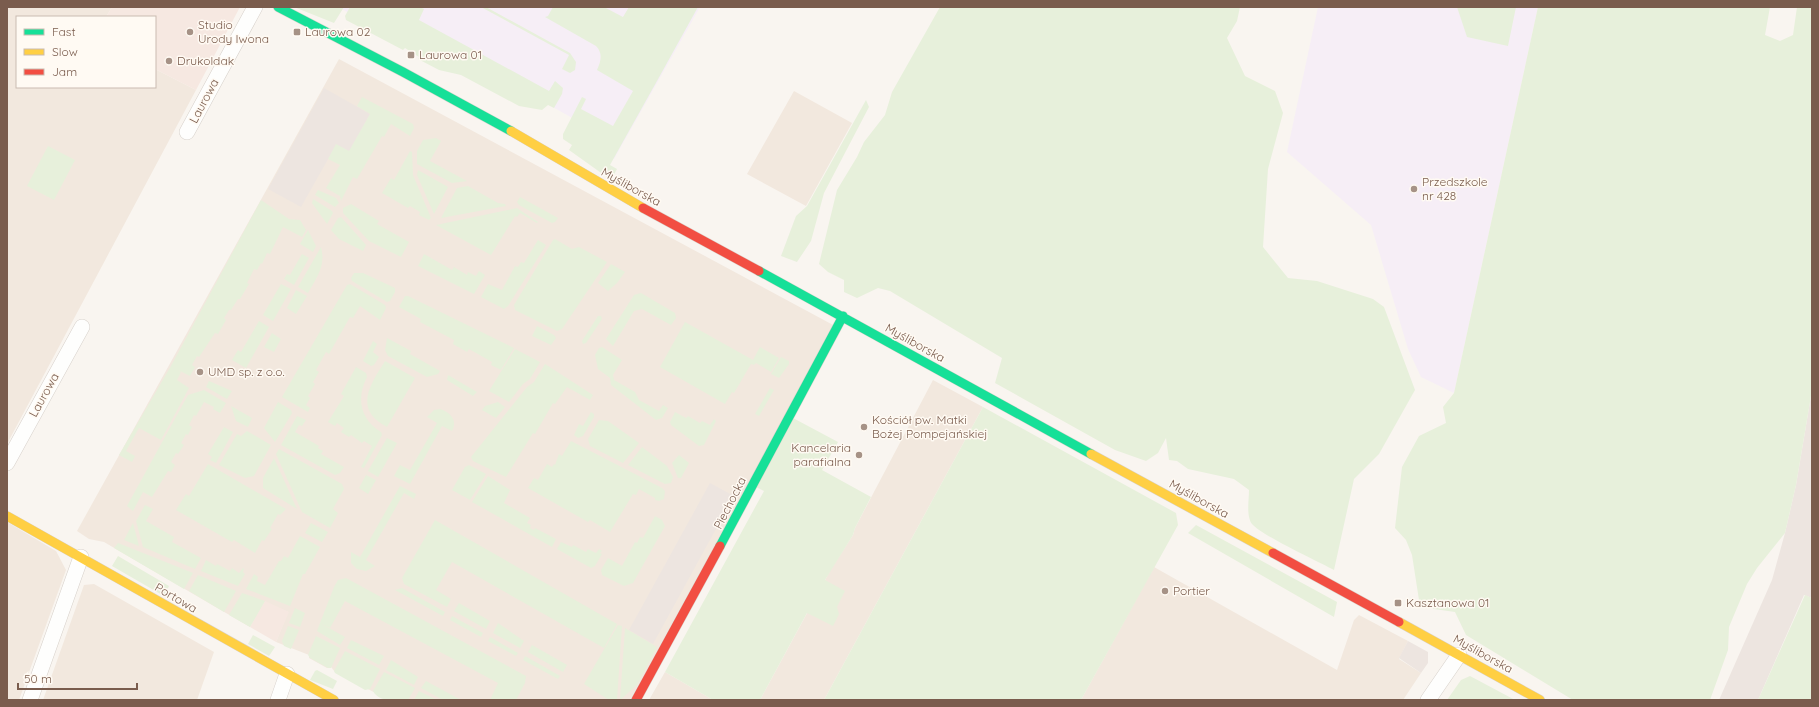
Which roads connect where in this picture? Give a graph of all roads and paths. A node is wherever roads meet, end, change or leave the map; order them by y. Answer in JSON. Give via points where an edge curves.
{"nodes":[{"id":1,"x":255,"y":7,"type":"edge"},
{"id":2,"x":278,"y":7,"type":"edge"},
{"id":3,"x":187,"y":132,"type":"dead end"},
{"id":4,"x":844,"y":316,"type":"junction"},
{"id":5,"x":82,"y":327,"type":"dead end"},
{"id":6,"x":7,"y":463,"type":"edge"},
{"id":7,"x":7,"y":516,"type":"edge"},
{"id":8,"x":81,"y":557,"type":"junction"},
{"id":9,"x":1459,"y":655,"type":"junction"},
{"id":10,"x":287,"y":674,"type":"junction"},
{"id":11,"x":30,"y":700,"type":"edge"},
{"id":12,"x":278,"y":700,"type":"edge"},
{"id":13,"x":334,"y":700,"type":"edge"},
{"id":14,"x":636,"y":700,"type":"edge"},
{"id":15,"x":1428,"y":700,"type":"edge"},
{"id":16,"x":1540,"y":700,"type":"edge"}],
"edges":[{"from":1,"to":3,"type":"street","name":"Laurowa"},
{"from":2,"to":4,"type":"street","name":"Myśliborska","via":[[362,49],[559,158],[606,187]]},
{"from":4,"to":9,"type":"street","name":"Myśliborska"},
{"from":4,"to":14,"type":"street","name":"Piechocka","via":[[746,496],[728,535]]},
{"from":5,"to":6,"type":"street","name":"Laurowa"},
{"from":7,"to":8,"type":"street","name":"Portowa"},
{"from":8,"to":10,"type":"street","name":"Portowa"},
{"from":8,"to":11,"type":"street"},
{"from":9,"to":15,"type":"street"},
{"from":9,"to":16,"type":"street","name":"Myśliborska"},
{"from":10,"to":12,"type":"street"},
{"from":10,"to":13,"type":"street","name":"Portowa"}]}
